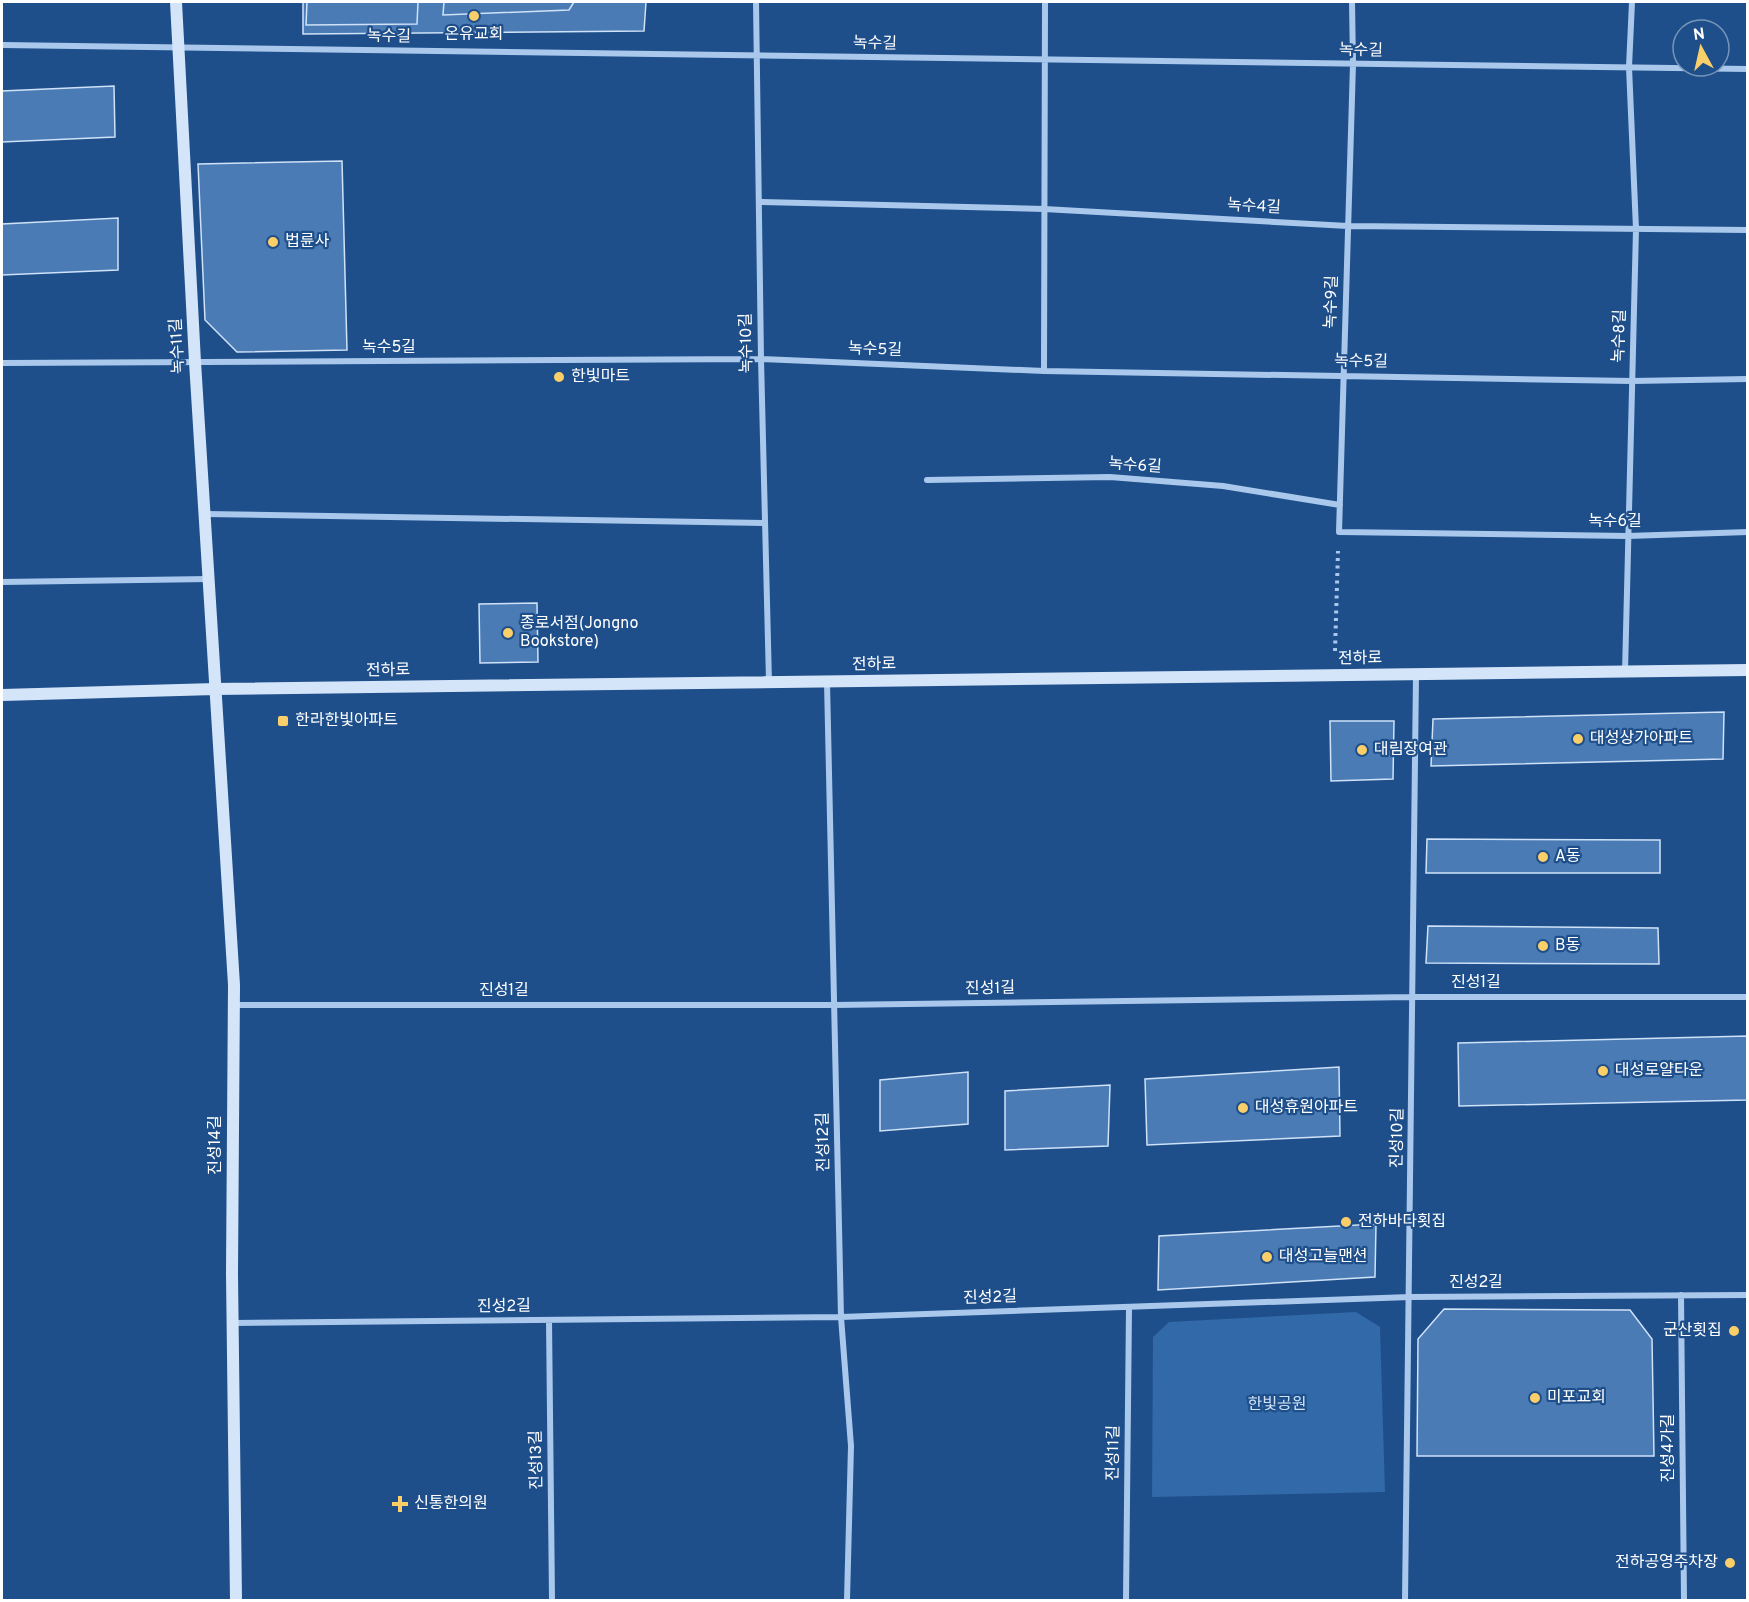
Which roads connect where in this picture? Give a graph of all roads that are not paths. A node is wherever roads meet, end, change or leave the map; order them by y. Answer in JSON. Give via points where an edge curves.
{"nodes":[{"id":1,"x":176,"y":2,"type":"edge"},
{"id":2,"x":756,"y":2,"type":"edge"},
{"id":3,"x":1045,"y":2,"type":"edge"},
{"id":4,"x":1352,"y":2,"type":"edge"},
{"id":5,"x":1632,"y":2,"type":"edge"},
{"id":6,"x":2,"y":45,"type":"edge"},
{"id":7,"x":177,"y":47,"type":"junction"},
{"id":8,"x":757,"y":56,"type":"junction"},
{"id":9,"x":1044,"y":60,"type":"junction"},
{"id":10,"x":1353,"y":64,"type":"junction"},
{"id":11,"x":1629,"y":67,"type":"junction"},
{"id":12,"x":1748,"y":69,"type":"edge"},
{"id":13,"x":759,"y":202,"type":"junction"},
{"id":14,"x":1044,"y":209,"type":"junction"},
{"id":15,"x":1348,"y":226,"type":"junction"},
{"id":16,"x":1636,"y":229,"type":"junction"},
{"id":17,"x":1748,"y":230,"type":"edge"},
{"id":18,"x":761,"y":359,"type":"junction"},
{"id":19,"x":195,"y":362,"type":"junction"},
{"id":20,"x":2,"y":363,"type":"edge"},
{"id":21,"x":1044,"y":371,"type":"junction"},
{"id":22,"x":1344,"y":375,"type":"junction"},
{"id":23,"x":1748,"y":379,"type":"edge"},
{"id":24,"x":1632,"y":381,"type":"junction"},
{"id":25,"x":927,"y":480,"type":"dead end"},
{"id":26,"x":1340,"y":505,"type":"junction"},
{"id":27,"x":205,"y":514,"type":"junction"},
{"id":28,"x":765,"y":523,"type":"junction"},
{"id":29,"x":1339,"y":532,"type":"joint"},
{"id":30,"x":1748,"y":532,"type":"edge"},
{"id":31,"x":1628,"y":537,"type":"junction"},
{"id":32,"x":208,"y":579,"type":"junction"},
{"id":33,"x":2,"y":582,"type":"edge"},
{"id":34,"x":1748,"y":670,"type":"edge"},
{"id":35,"x":1625,"y":672,"type":"junction"},
{"id":36,"x":1416,"y":675,"type":"junction"},
{"id":37,"x":827,"y":682,"type":"junction"},
{"id":38,"x":769,"y":683,"type":"junction"},
{"id":39,"x":215,"y":689,"type":"junction"},
{"id":40,"x":2,"y":695,"type":"edge"},
{"id":41,"x":1413,"y":996,"type":"junction"},
{"id":42,"x":1748,"y":997,"type":"edge"},
{"id":43,"x":233,"y":1005,"type":"junction"},
{"id":44,"x":834,"y":1005,"type":"junction"},
{"id":45,"x":1681,"y":1295,"type":"junction"},
{"id":46,"x":1748,"y":1295,"type":"edge"},
{"id":47,"x":1410,"y":1297,"type":"junction"},
{"id":48,"x":1129,"y":1307,"type":"junction"},
{"id":49,"x":841,"y":1317,"type":"junction"},
{"id":50,"x":549,"y":1320,"type":"junction"},
{"id":51,"x":233,"y":1323,"type":"junction"},
{"id":52,"x":236,"y":1600,"type":"edge"},
{"id":53,"x":552,"y":1600,"type":"edge"},
{"id":54,"x":847,"y":1600,"type":"edge"},
{"id":55,"x":1126,"y":1600,"type":"edge"},
{"id":56,"x":1405,"y":1600,"type":"edge"},
{"id":57,"x":1684,"y":1600,"type":"edge"}],
"edges":[{"from":1,"to":7,"type":"street","name":"녹수11길"},
{"from":2,"to":8,"type":"street","name":"녹수10길"},
{"from":3,"to":9,"type":"street"},
{"from":4,"to":10,"type":"street","name":"녹수9길"},
{"from":5,"to":11,"type":"street","name":"녹수8길"},
{"from":6,"to":7,"type":"street","name":"녹수길"},
{"from":7,"to":8,"type":"street","name":"녹수길"},
{"from":7,"to":19,"type":"street","name":"녹수11길"},
{"from":8,"to":9,"type":"street","name":"녹수길"},
{"from":8,"to":13,"type":"street","name":"녹수10길"},
{"from":9,"to":10,"type":"street","name":"녹수길"},
{"from":9,"to":14,"type":"street"},
{"from":10,"to":11,"type":"street","name":"녹수길"},
{"from":10,"to":15,"type":"street","name":"녹수9길"},
{"from":11,"to":12,"type":"street","name":"녹수길"},
{"from":11,"to":16,"type":"street","name":"녹수8길"},
{"from":13,"to":14,"type":"street","name":"녹수4길"},
{"from":13,"to":18,"type":"street","name":"녹수10길"},
{"from":14,"to":15,"type":"street","name":"녹수4길"},
{"from":14,"to":21,"type":"street"},
{"from":15,"to":16,"type":"street","name":"녹수4길"},
{"from":15,"to":22,"type":"street","name":"녹수9길"},
{"from":16,"to":17,"type":"street","name":"녹수4길"},
{"from":16,"to":24,"type":"street","name":"녹수8길"},
{"from":18,"to":19,"type":"street","name":"녹수5길"},
{"from":18,"to":21,"type":"street","name":"녹수5길"},
{"from":18,"to":28,"type":"street","name":"녹수10길"},
{"from":19,"to":20,"type":"street","name":"녹수5길"},
{"from":19,"to":27,"type":"street","name":"녹수11길"},
{"from":21,"to":22,"type":"street","name":"녹수5길"},
{"from":22,"to":24,"type":"street","name":"녹수5길"},
{"from":22,"to":26,"type":"street","name":"녹수9길"},
{"from":23,"to":24,"type":"street","name":"녹수5길"},
{"from":24,"to":31,"type":"street","name":"녹수8길"},
{"from":25,"to":26,"type":"street","name":"녹수6길","via":[[1110,477],[1223,486]]},
{"from":26,"to":29,"type":"street","name":"녹수9길"},
{"from":27,"to":28,"type":"street"},
{"from":27,"to":32,"type":"street","name":"녹수11길"},
{"from":28,"to":38,"type":"street","name":"녹수10길"},
{"from":29,"to":31,"type":"street","name":"녹수6길"},
{"from":30,"to":31,"type":"street","name":"녹수6길"},
{"from":31,"to":35,"type":"street","name":"녹수8길"},
{"from":32,"to":33,"type":"street"},
{"from":32,"to":39,"type":"street","name":"녹수11길"},
{"from":34,"to":35,"type":"street","name":"전하로"},
{"from":35,"to":36,"type":"street","name":"전하로"},
{"from":36,"to":37,"type":"street","name":"전하로"},
{"from":36,"to":41,"type":"street","name":"진성10길"},
{"from":37,"to":38,"type":"street","name":"전하로"},
{"from":37,"to":44,"type":"street","name":"진성12길"},
{"from":38,"to":39,"type":"street","name":"전하로"},
{"from":39,"to":40,"type":"street","name":"전하로"},
{"from":39,"to":43,"type":"street","name":"진성14길"},
{"from":41,"to":42,"type":"street","name":"진성1길"},
{"from":41,"to":44,"type":"street","name":"진성1길"},
{"from":41,"to":47,"type":"street","name":"진성10길"},
{"from":43,"to":44,"type":"street","name":"진성1길"},
{"from":43,"to":51,"type":"street","name":"진성14길"},
{"from":44,"to":49,"type":"street","name":"진성12길"},
{"from":45,"to":46,"type":"street","name":"진성2길"},
{"from":45,"to":47,"type":"street","name":"진성2길"},
{"from":45,"to":57,"type":"street","name":"진성4가길"},
{"from":47,"to":48,"type":"street","name":"진성2길"},
{"from":47,"to":56,"type":"street","name":"진성10길"},
{"from":48,"to":49,"type":"street","name":"진성2길"},
{"from":48,"to":55,"type":"street","name":"진성11길"},
{"from":49,"to":50,"type":"street","name":"진성2길"},
{"from":49,"to":54,"type":"street","name":"진성12길","via":[[851,1446]]},
{"from":50,"to":51,"type":"street","name":"진성2길"},
{"from":50,"to":53,"type":"street","name":"진성13길"},
{"from":51,"to":52,"type":"street","name":"진성14길"}]}
